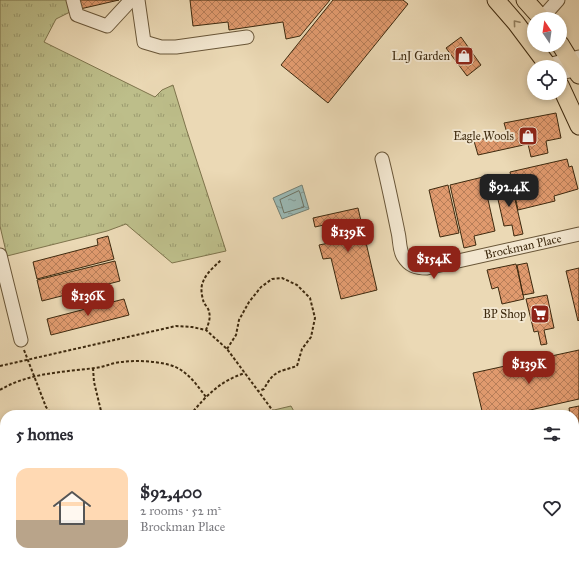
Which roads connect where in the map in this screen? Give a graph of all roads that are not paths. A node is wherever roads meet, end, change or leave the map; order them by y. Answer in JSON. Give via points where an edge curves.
{"nodes":[{"id":1,"x":73,"y":0,"type":"edge"},
{"id":2,"x":130,"y":0,"type":"edge"},
{"id":3,"x":138,"y":0,"type":"edge"},
{"id":4,"x":496,"y":0,"type":"edge"},
{"id":5,"x":525,"y":0,"type":"edge"},
{"id":6,"x":558,"y":0,"type":"edge"},
{"id":7,"x":536,"y":12,"type":"edge"},
{"id":8,"x":548,"y":12,"type":"edge"},
{"id":9,"x":247,"y":37,"type":"dead end"},
{"id":10,"x":559,"y":60,"type":"edge"},
{"id":11,"x":567,"y":100,"type":"edge"},
{"id":12,"x":579,"y":126,"type":"edge"},
{"id":13,"x":382,"y":159,"type":"dead end"},
{"id":14,"x":579,"y":234,"type":"edge"},
{"id":15,"x":0,"y":255,"type":"edge"},
{"id":16,"x":21,"y":340,"type":"dead end"}],
"edges":[{"from":1,"to":2,"type":"street","via":[[77,15],[107,26]]},
{"from":3,"to":9,"type":"street","via":[[144,42],[161,47],[176,47]]},
{"from":10,"to":4,"type":"main road","one_way":true,"via":[[516,23]]},
{"from":5,"to":7,"type":"main road"},
{"from":6,"to":8,"type":"street"},
{"from":11,"to":12,"type":"main road"},
{"from":13,"to":14,"type":"street","name":"Brockman Place","via":[[400,238],[400,249],[410,264],[418,268]]},
{"from":15,"to":16,"type":"street"}]}
